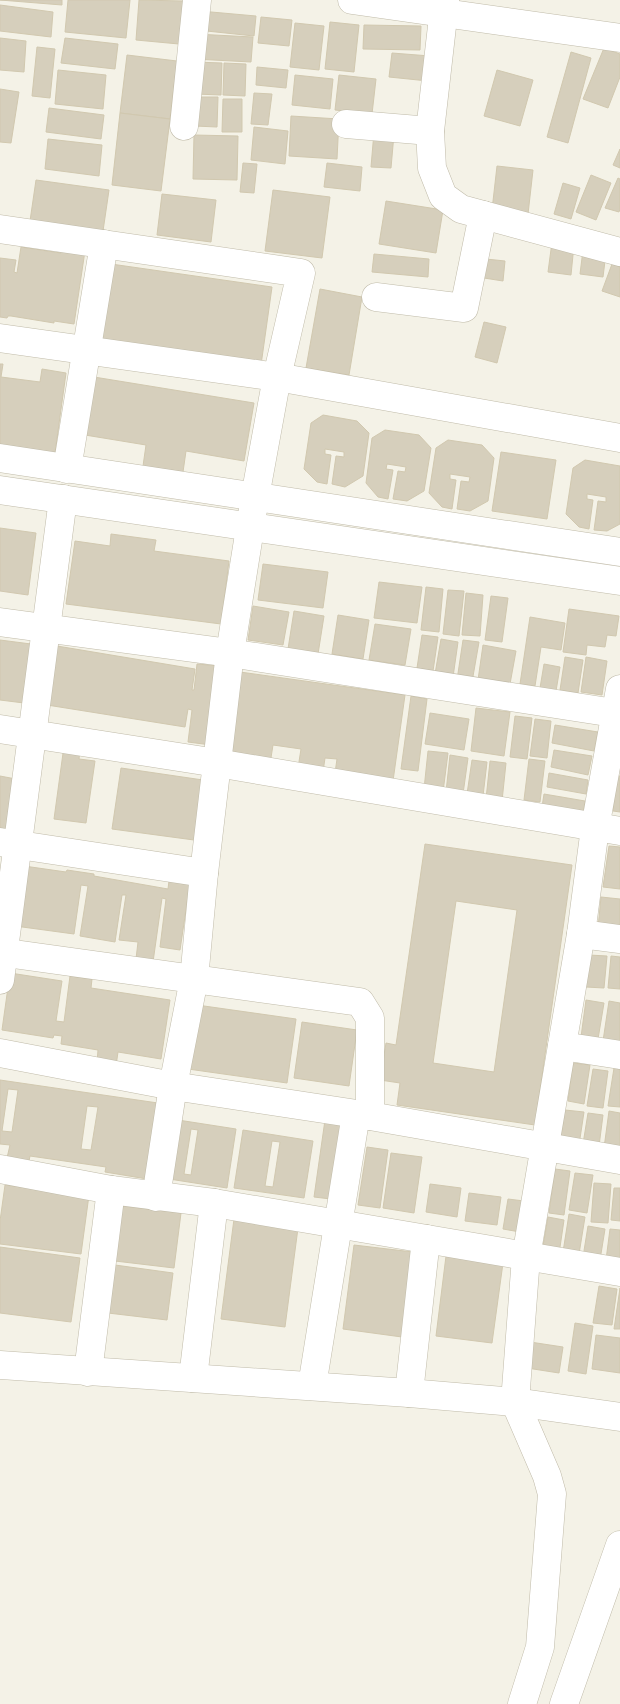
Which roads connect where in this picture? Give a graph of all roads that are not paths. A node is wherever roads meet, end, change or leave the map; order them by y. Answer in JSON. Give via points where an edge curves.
{"nodes":[{"id":1,"x":198,"y":0,"type":"edge"},
{"id":2,"x":352,"y":0,"type":"edge"},
{"id":3,"x":444,"y":6,"type":"edge"},
{"id":4,"x":620,"y":38,"type":"edge"},
{"id":5,"x":346,"y":124,"type":"dead end"},
{"id":6,"x":184,"y":126,"type":"dead end"},
{"id":7,"x":430,"y":131,"type":"junction"},
{"id":8,"x":484,"y":215,"type":"junction"},
{"id":9,"x":0,"y":229,"type":"edge"},
{"id":10,"x":104,"y":244,"type":"junction"},
{"id":11,"x":620,"y":252,"type":"edge"},
{"id":12,"x":376,"y":297,"type":"dead end"},
{"id":13,"x":0,"y":338,"type":"edge"},
{"id":14,"x":86,"y":350,"type":"junction"},
{"id":15,"x":277,"y":377,"type":"junction"},
{"id":16,"x":620,"y":438,"type":"edge"},
{"id":17,"x":0,"y":458,"type":"edge"},
{"id":18,"x":67,"y":468,"type":"junction"},
{"id":19,"x":0,"y":490,"type":"edge"},
{"id":20,"x":255,"y":497,"type":"junction"},
{"id":21,"x":63,"y":499,"type":"junction"},
{"id":22,"x":250,"y":526,"type":"junction"},
{"id":23,"x":620,"y":552,"type":"edge"},
{"id":24,"x":620,"y":581,"type":"edge"},
{"id":25,"x":0,"y":622,"type":"edge"},
{"id":26,"x":45,"y":628,"type":"junction"},
{"id":27,"x":230,"y":653,"type":"junction"},
{"id":28,"x":619,"y":706,"type":"edge"},
{"id":29,"x":0,"y":729,"type":"edge"},
{"id":30,"x":31,"y":734,"type":"junction"},
{"id":31,"x":217,"y":763,"type":"junction"},
{"id":32,"x":608,"y":830,"type":"edge"},
{"id":33,"x":9,"y":843,"type":"edge"},
{"id":34,"x":204,"y":873,"type":"junction"},
{"id":35,"x":581,"y":934,"type":"junction"},
{"id":36,"x":620,"y":939,"type":"edge"},
{"id":37,"x":2,"y":953,"type":"edge"},
{"id":38,"x":194,"y":979,"type":"junction"},
{"id":39,"x":0,"y":980,"type":"edge"},
{"id":40,"x":562,"y":1046,"type":"junction"},
{"id":41,"x":0,"y":1053,"type":"edge"},
{"id":42,"x":620,"y":1055,"type":"edge"},
{"id":43,"x":173,"y":1086,"type":"junction"},
{"id":44,"x":363,"y":1115,"type":"junction"},
{"id":45,"x":544,"y":1147,"type":"junction"},
{"id":46,"x":620,"y":1160,"type":"edge"},
{"id":47,"x":0,"y":1169,"type":"edge"},
{"id":48,"x":111,"y":1190,"type":"junction"},
{"id":49,"x":156,"y":1197,"type":"junction"},
{"id":50,"x":214,"y":1203,"type":"junction"},
{"id":51,"x":340,"y":1224,"type":"junction"},
{"id":52,"x":426,"y":1239,"type":"junction"},
{"id":53,"x":526,"y":1257,"type":"junction"},
{"id":54,"x":620,"y":1272,"type":"edge"},
{"id":55,"x":0,"y":1365,"type":"edge"},
{"id":56,"x":88,"y":1372,"type":"junction"},
{"id":57,"x":193,"y":1378,"type":"junction"},
{"id":58,"x":312,"y":1386,"type":"junction"},
{"id":59,"x":409,"y":1393,"type":"junction"},
{"id":60,"x":515,"y":1402,"type":"junction"},
{"id":61,"x":620,"y":1417,"type":"edge"},
{"id":62,"x":620,"y":1545,"type":"edge"},
{"id":63,"x":522,"y":1704,"type":"edge"},
{"id":64,"x":564,"y":1704,"type":"edge"}],
"edges":[{"from":1,"to":6,"type":"street"},
{"from":2,"to":3,"type":"street"},
{"from":3,"to":4,"type":"street"},
{"from":3,"to":7,"type":"street"},
{"from":5,"to":7,"type":"street"},
{"from":7,"to":8,"type":"street","via":[[432,168],[443,196],[461,208]]},
{"from":8,"to":11,"type":"street"},
{"from":8,"to":12,"type":"street","via":[[464,308]]},
{"from":9,"to":10,"type":"street"},
{"from":10,"to":14,"type":"street"},
{"from":10,"to":15,"type":"street","via":[[301,273]]},
{"from":13,"to":14,"type":"street"},
{"from":14,"to":15,"type":"street"},
{"from":14,"to":18,"type":"street"},
{"from":15,"to":16,"type":"street"},
{"from":15,"to":20,"type":"street"},
{"from":17,"to":18,"type":"street"},
{"from":18,"to":20,"type":"street"},
{"from":19,"to":21,"type":"street"},
{"from":20,"to":22,"type":"street"},
{"from":20,"to":23,"type":"street"},
{"from":21,"to":22,"type":"street"},
{"from":21,"to":26,"type":"street"},
{"from":22,"to":24,"type":"street"},
{"from":22,"to":27,"type":"street"},
{"from":25,"to":26,"type":"street"},
{"from":26,"to":27,"type":"street"},
{"from":26,"to":30,"type":"street"},
{"from":27,"to":28,"type":"street"},
{"from":27,"to":31,"type":"street"},
{"from":28,"to":32,"type":"street"},
{"from":29,"to":30,"type":"street"},
{"from":30,"to":31,"type":"street"},
{"from":30,"to":33,"type":"street"},
{"from":31,"to":32,"type":"street"},
{"from":31,"to":34,"type":"street"},
{"from":32,"to":35,"type":"street"},
{"from":33,"to":34,"type":"street"},
{"from":33,"to":37,"type":"street"},
{"from":34,"to":38,"type":"street"},
{"from":35,"to":36,"type":"street"},
{"from":35,"to":40,"type":"street"},
{"from":37,"to":38,"type":"street"},
{"from":37,"to":39,"type":"street"},
{"from":38,"to":43,"type":"street"},
{"from":38,"to":44,"type":"street","via":[[360,1002],[370,1018]]},
{"from":40,"to":42,"type":"street"},
{"from":40,"to":45,"type":"street"},
{"from":41,"to":43,"type":"street"},
{"from":43,"to":44,"type":"street"},
{"from":43,"to":49,"type":"street"},
{"from":44,"to":45,"type":"street"},
{"from":44,"to":51,"type":"street"},
{"from":45,"to":46,"type":"street"},
{"from":45,"to":53,"type":"street"},
{"from":47,"to":48,"type":"street"},
{"from":48,"to":49,"type":"street"},
{"from":48,"to":56,"type":"street"},
{"from":49,"to":50,"type":"street"},
{"from":50,"to":51,"type":"street"},
{"from":50,"to":57,"type":"street"},
{"from":51,"to":52,"type":"street"},
{"from":51,"to":58,"type":"street"},
{"from":52,"to":53,"type":"street"},
{"from":52,"to":59,"type":"street"},
{"from":53,"to":54,"type":"street"},
{"from":53,"to":60,"type":"street"},
{"from":55,"to":56,"type":"street"},
{"from":56,"to":57,"type":"street"},
{"from":57,"to":58,"type":"street"},
{"from":58,"to":59,"type":"street"},
{"from":59,"to":60,"type":"street"},
{"from":60,"to":61,"type":"street"},
{"from":60,"to":63,"type":"street","via":[[552,1494],[540,1647]]},
{"from":62,"to":64,"type":"street"}]}
